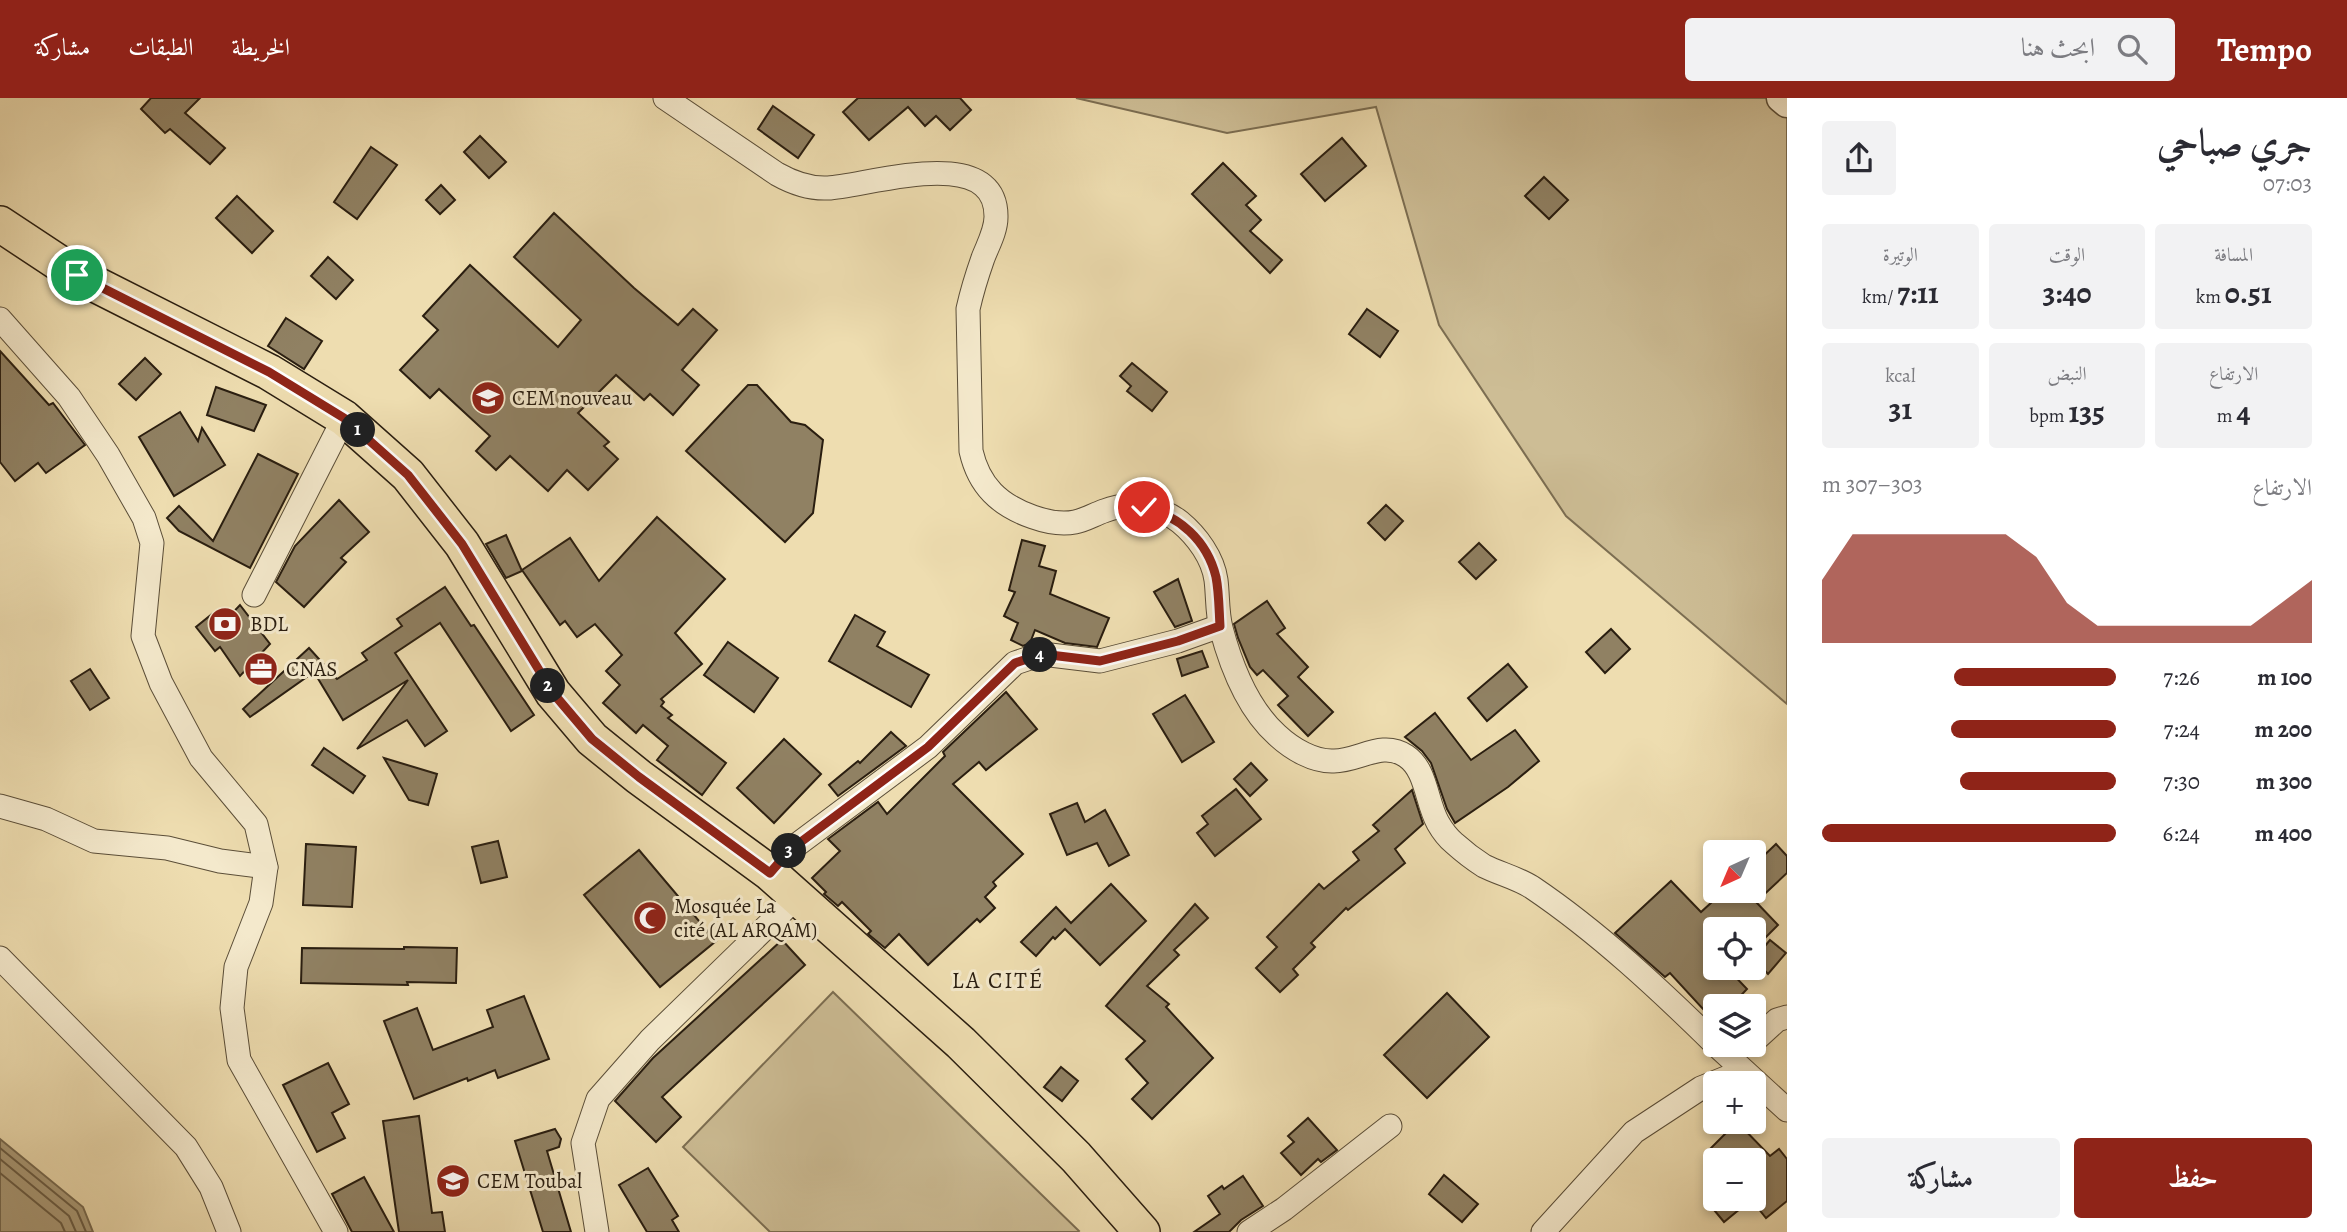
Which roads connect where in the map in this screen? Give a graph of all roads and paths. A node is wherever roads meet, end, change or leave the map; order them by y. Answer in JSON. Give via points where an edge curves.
{"nodes":[{"id":1,"x":665,"y":98,"type":"edge"},
{"id":2,"x":1781,"y":98,"type":"edge"},
{"id":3,"x":1787,"y":103,"type":"edge"},
{"id":4,"x":0,"y":224,"type":"edge"},
{"id":5,"x":0,"y":319,"type":"edge"},
{"id":6,"x":344,"y":418,"type":"junction"},
{"id":7,"x":254,"y":595,"type":"dead end"},
{"id":8,"x":1220,"y":626,"type":"junction"},
{"id":9,"x":0,"y":806,"type":"edge"},
{"id":10,"x":266,"y":867,"type":"junction"},
{"id":11,"x":770,"y":873,"type":"junction"},
{"id":12,"x":796,"y":898,"type":"junction"},
{"id":13,"x":0,"y":958,"type":"edge"},
{"id":14,"x":1787,"y":1017,"type":"edge"},
{"id":15,"x":1766,"y":1030,"type":"edge"},
{"id":16,"x":1703,"y":1032,"type":"edge"},
{"id":17,"x":1724,"y":1057,"type":"edge"},
{"id":18,"x":1728,"y":1057,"type":"edge"},
{"id":19,"x":1787,"y":1110,"type":"edge"},
{"id":20,"x":1390,"y":1126,"type":"dead end"},
{"id":21,"x":229,"y":1232,"type":"edge"},
{"id":22,"x":336,"y":1232,"type":"edge"},
{"id":23,"x":597,"y":1232,"type":"edge"},
{"id":24,"x":1142,"y":1232,"type":"edge"},
{"id":25,"x":1249,"y":1232,"type":"edge"},
{"id":26,"x":1543,"y":1232,"type":"edge"}],
"edges":[{"from":1,"to":8,"type":"street","via":[[777,174],[802,185],[828,188],[917,173],[962,175],[981,184],[993,200],[996,214],[968,309],[971,451],[981,480],[1003,503],[1047,522],[1076,522],[1125,506],[1153,509],[1179,521],[1208,555],[1216,576]]},
{"from":2,"to":3,"type":"street"},
{"from":4,"to":6,"type":"main road","via":[[77,275],[269,372]]},
{"from":5,"to":10,"type":"street","via":[[69,397],[144,518],[152,543],[143,636],[161,683],[201,758],[256,824]]},
{"from":6,"to":7,"type":"street"},
{"from":6,"to":11,"type":"main road","via":[[408,475],[462,544],[553,693],[592,739]]},
{"from":8,"to":11,"type":"street","via":[[1100,661],[1042,654],[1015,663],[928,747],[790,850]]},
{"from":8,"to":16,"type":"street","via":[[1240,684],[1256,712],[1278,736],[1322,760],[1377,750],[1404,754],[1417,767],[1437,823],[1467,855],[1530,886],[1569,915]]},
{"from":9,"to":10,"type":"street","via":[[47,819],[94,841],[167,848]]},
{"from":10,"to":22,"type":"street","via":[[261,903],[236,967],[232,1008],[239,1060]]},
{"from":11,"to":12,"type":"main road"},
{"from":12,"to":23,"type":"street","via":[[650,1040],[598,1099],[583,1143]]},
{"from":12,"to":24,"type":"main road","via":[[961,1043],[1076,1157]]},
{"from":13,"to":21,"type":"street","via":[[186,1147],[211,1187]]},
{"from":14,"to":15,"type":"street"},
{"from":17,"to":26,"type":"street","via":[[1701,1088],[1634,1132]]},
{"from":18,"to":19,"type":"street"},
{"from":20,"to":25,"type":"street"}]}
